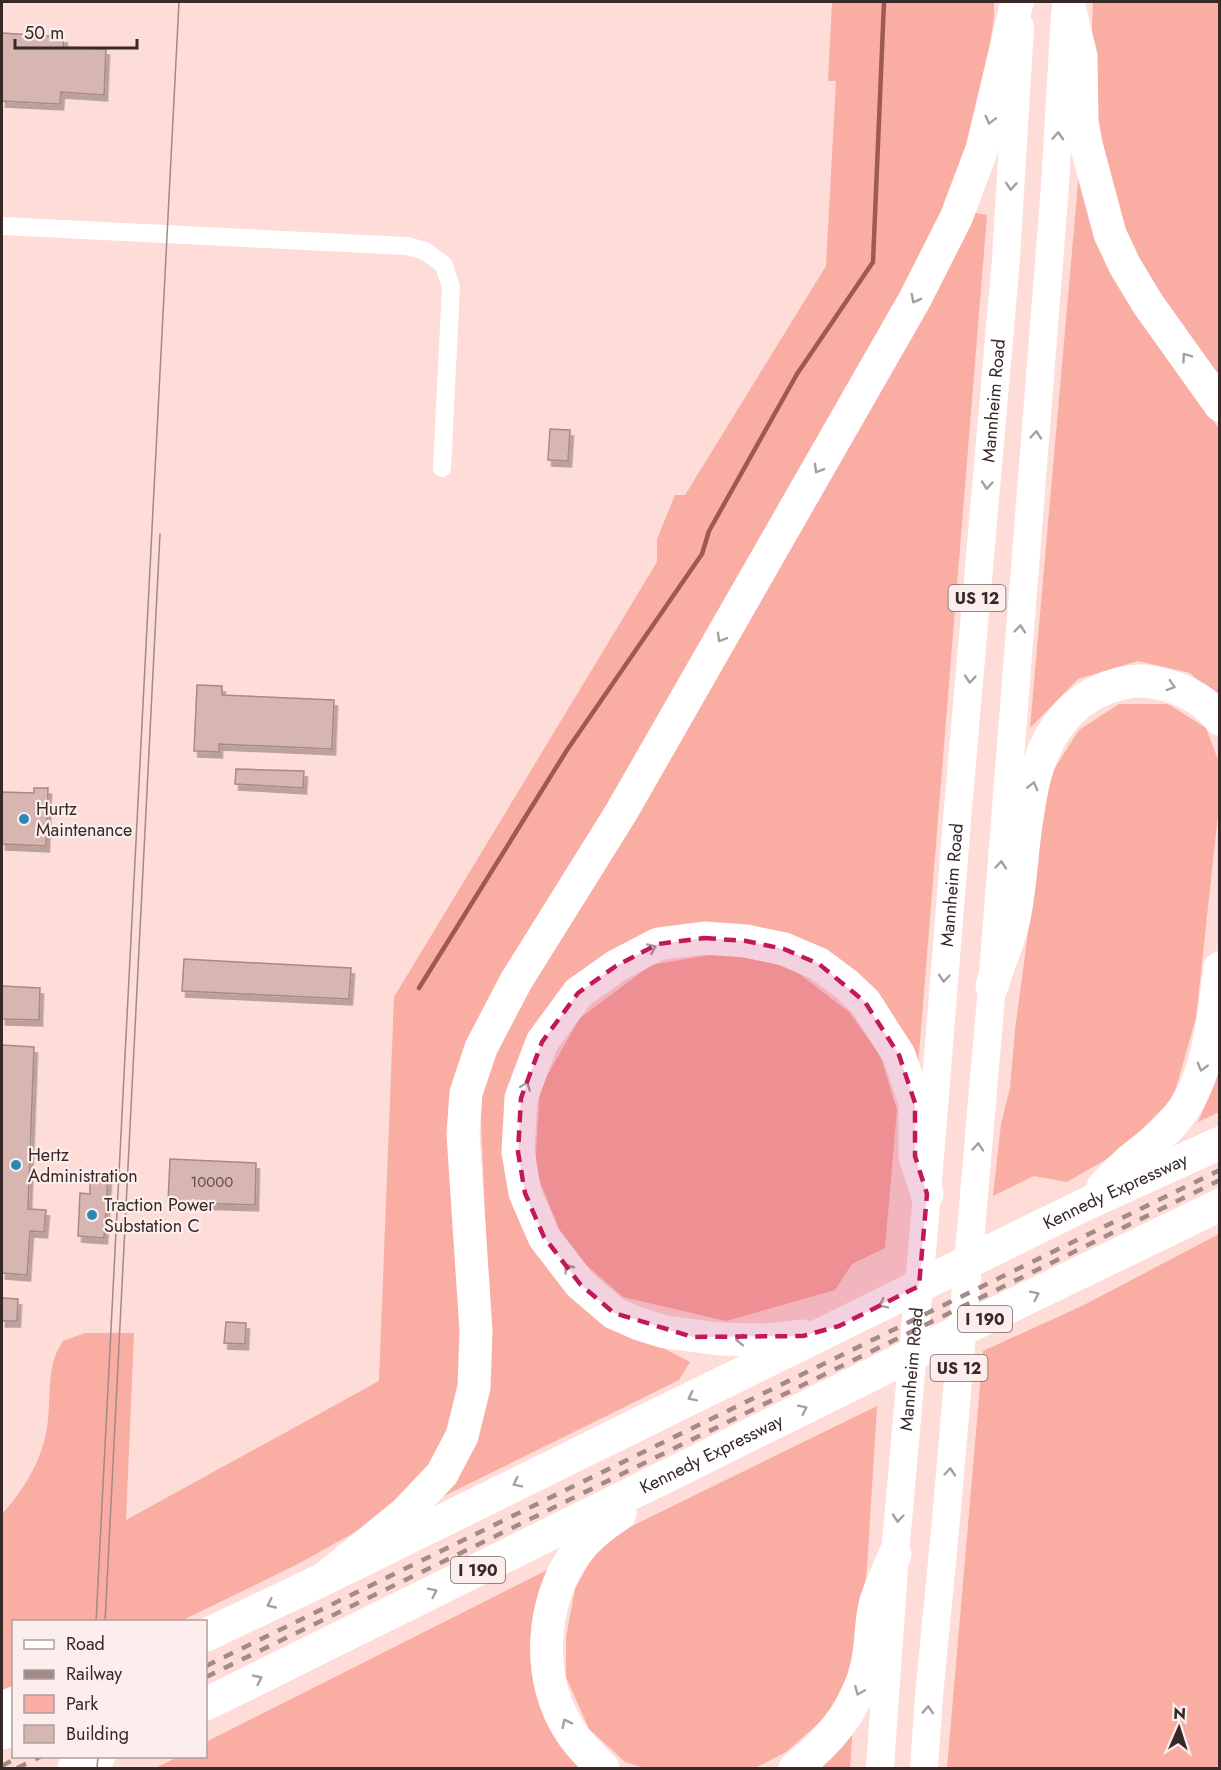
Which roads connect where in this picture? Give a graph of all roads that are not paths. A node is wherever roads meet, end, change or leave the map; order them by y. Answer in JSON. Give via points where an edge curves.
{"nodes":[{"id":1,"x":1019,"y":2,"type":"edge"},
{"id":2,"x":1067,"y":2,"type":"edge"},
{"id":3,"x":2,"y":226,"type":"edge"},
{"id":4,"x":1220,"y":405,"type":"edge"},
{"id":5,"x":442,"y":468,"type":"dead end"},
{"id":6,"x":1220,"y":719,"type":"edge"},
{"id":7,"x":1220,"y":968,"type":"edge"},
{"id":8,"x":992,"y":986,"type":"junction"},
{"id":9,"x":1220,"y":1143,"type":"edge"},
{"id":10,"x":927,"y":1194,"type":"junction"},
{"id":11,"x":1086,"y":1204,"type":"junction"},
{"id":12,"x":1220,"y":1205,"type":"edge"},
{"id":13,"x":839,"y":1326,"type":"junction"},
{"id":14,"x":751,"y":1435,"type":"junction"},
{"id":15,"x":895,"y":1554,"type":"junction"},
{"id":16,"x":324,"y":1579,"type":"junction"},
{"id":17,"x":207,"y":1635,"type":"edge"},
{"id":18,"x":207,"y":1704,"type":"edge"},
{"id":19,"x":95,"y":1758,"type":"edge"},
{"id":20,"x":74,"y":1768,"type":"edge"},
{"id":21,"x":603,"y":1768,"type":"edge"},
{"id":22,"x":795,"y":1768,"type":"edge"},
{"id":23,"x":880,"y":1768,"type":"edge"},
{"id":24,"x":924,"y":1768,"type":"edge"}],
"edges":[{"from":1,"to":10,"type":"main road","name":"Mannheim Road","number":"US 12","one_way":true,"via":[[1006,259]]},
{"from":1,"to":16,"type":"highway","one_way":true,"via":[[982,149],[956,218],[915,299],[628,801],[516,981],[481,1048],[466,1093],[463,1134],[476,1331],[474,1387],[462,1436],[442,1474],[405,1513]]},
{"from":4,"to":2,"type":"highway","one_way":true,"via":[[1148,304],[1110,234],[1086,144],[1081,56]]},
{"from":8,"to":2,"type":"main road","number":"US 12","one_way":true},
{"from":3,"to":5,"type":"street","via":[[407,246],[425,251],[444,264],[451,287]]},
{"from":8,"to":6,"type":"highway","one_way":true,"via":[[1015,914],[1040,756],[1058,725],[1085,699],[1111,686],[1136,680],[1192,693]]},
{"from":7,"to":11,"type":"highway","one_way":true,"via":[[1211,1035],[1202,1072],[1189,1101],[1172,1124]]},
{"from":24,"to":8,"type":"main road","number":"US 12","one_way":true},
{"from":9,"to":11,"type":"highway","name":"Kennedy Expressway"},
{"from":13,"to":10,"type":"highway","one_way":true,"via":[[767,1340],[665,1332],[614,1313],[580,1284],[544,1237],[525,1193],[518,1152],[521,1098],[542,1042],[578,993],[616,966],[658,944],[704,938],[784,949],[819,964],[846,984],[865,1002],[899,1055],[915,1103],[915,1156]]},
{"from":10,"to":15,"type":"main road","name":"Mannheim Road","number":"US 12","one_way":true},
{"from":11,"to":13,"type":"highway","name":"Kennedy Expressway","one_way":true},
{"from":14,"to":12,"type":"highway","name":"Kennedy Expressway","number":"I 190","one_way":true},
{"from":13,"to":16,"type":"highway","name":"Kennedy Expressway","one_way":true},
{"from":18,"to":14,"type":"highway","name":"Kennedy Expressway","number":"I 190","one_way":true},
{"from":21,"to":14,"type":"highway","one_way":true,"via":[[568,1729],[547,1671],[546,1637],[552,1600],[562,1574],[576,1552],[616,1516]]},
{"from":15,"to":22,"type":"highway","one_way":true,"via":[[875,1602],[868,1664],[860,1690],[846,1717],[826,1742]]},
{"from":15,"to":23,"type":"main road","name":"Mannheim Road","number":"US 12"},
{"from":16,"to":17,"type":"highway","name":"Kennedy Expressway","one_way":true},
{"from":19,"to":20,"type":"highway"}]}
